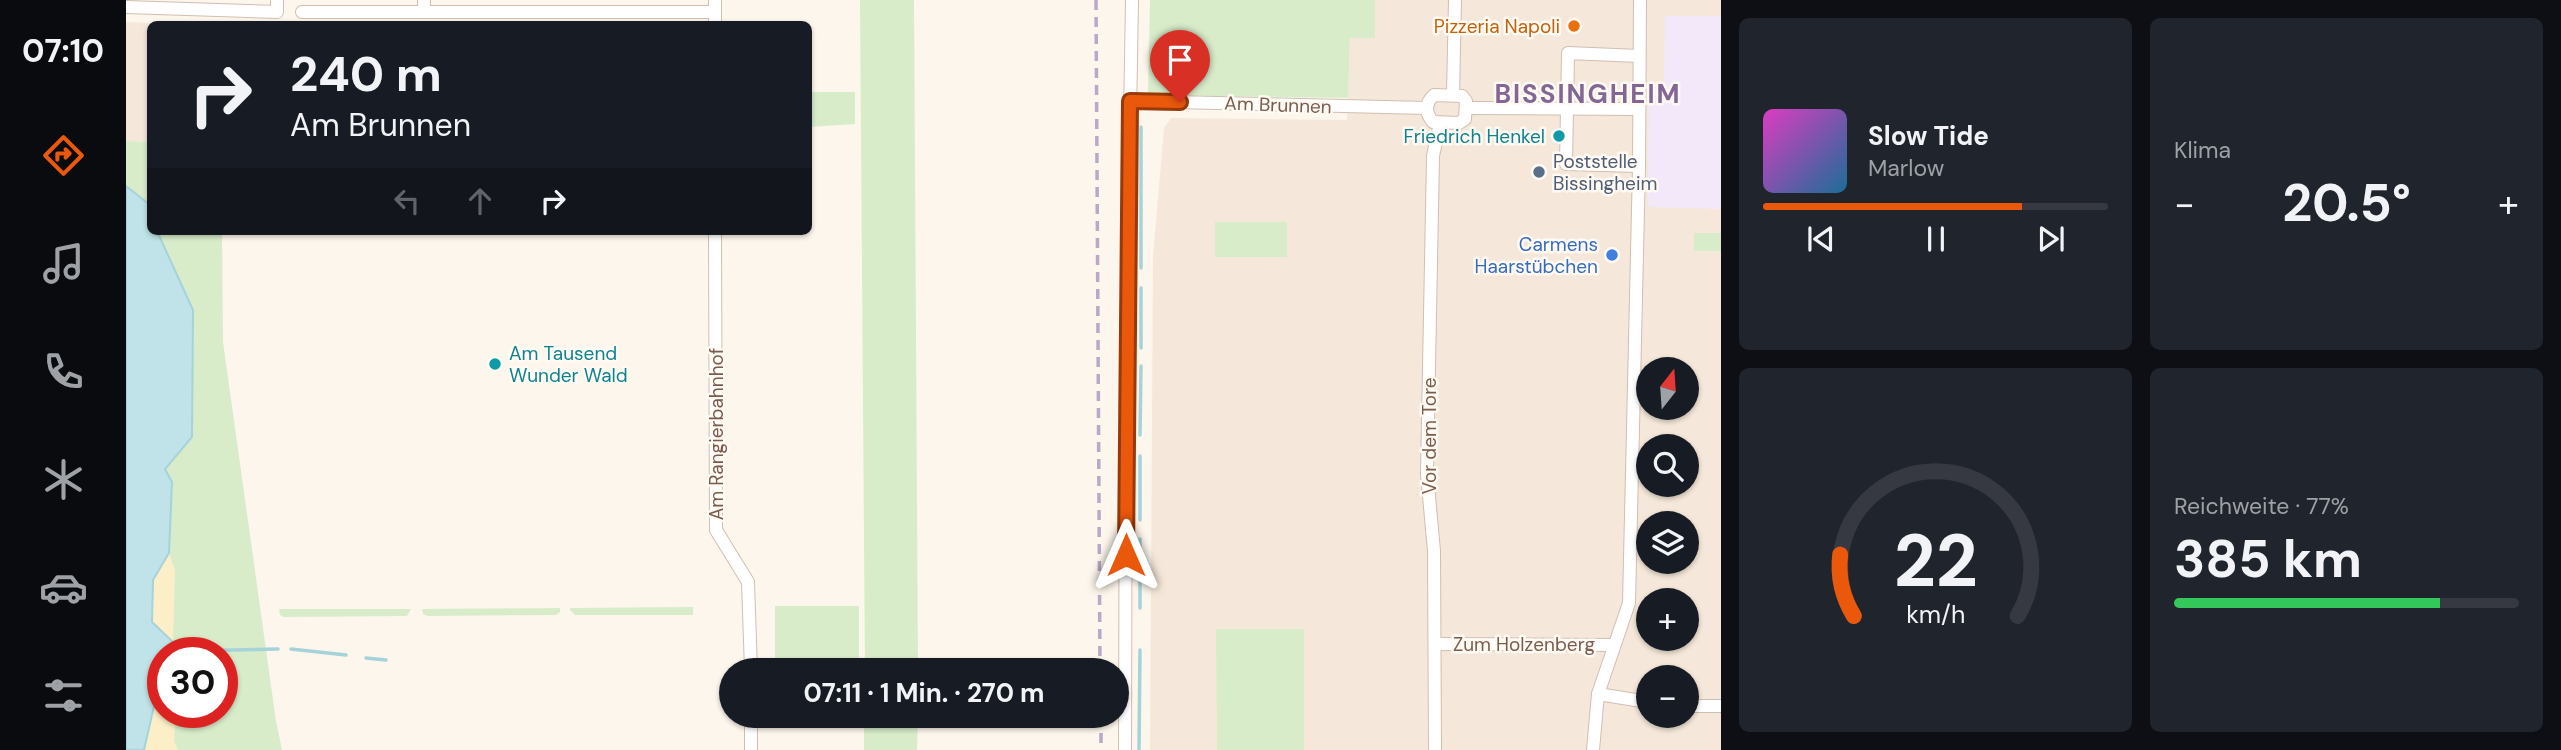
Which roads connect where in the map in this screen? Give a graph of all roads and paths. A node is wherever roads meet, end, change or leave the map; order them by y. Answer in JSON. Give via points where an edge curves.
{"nodes":[{"id":1,"x":1132,"y":0,"type":"edge"},
{"id":2,"x":1455,"y":0,"type":"edge"},
{"id":3,"x":1640,"y":0,"type":"edge"},
{"id":4,"x":277,"y":6,"type":"edge"},
{"id":5,"x":424,"y":6,"type":"edge"},
{"id":6,"x":562,"y":6,"type":"edge"},
{"id":7,"x":126,"y":7,"type":"edge"},
{"id":8,"x":302,"y":12,"type":"dead end"},
{"id":9,"x":715,"y":12,"type":"edge"},
{"id":10,"x":1639,"y":56,"type":"junction"},
{"id":11,"x":1452,"y":95,"type":"junction"},
{"id":12,"x":1130,"y":101,"type":"junction"},
{"id":13,"x":1427,"y":108,"type":"junction"},
{"id":14,"x":1467,"y":108,"type":"junction"},
{"id":15,"x":1567,"y":108,"type":"junction"},
{"id":16,"x":1639,"y":109,"type":"junction"},
{"id":17,"x":1440,"y":123,"type":"junction"},
{"id":18,"x":1639,"y":166,"type":"junction"},
{"id":19,"x":715,"y":235,"type":"edge"},
{"id":20,"x":1435,"y":644,"type":"junction"},
{"id":21,"x":1614,"y":645,"type":"junction"},
{"id":22,"x":750,"y":658,"type":"edge"},
{"id":23,"x":1598,"y":694,"type":"junction"},
{"id":24,"x":1636,"y":700,"type":"edge"},
{"id":25,"x":1699,"y":706,"type":"edge"},
{"id":26,"x":1721,"y":706,"type":"edge"},
{"id":27,"x":751,"y":728,"type":"edge"},
{"id":28,"x":751,"y":750,"type":"edge"},
{"id":29,"x":1125,"y":750,"type":"edge"},
{"id":30,"x":1434,"y":750,"type":"edge"},
{"id":31,"x":1593,"y":750,"type":"edge"}],
"edges":[{"from":1,"to":12,"type":"street"},
{"from":2,"to":11,"type":"street"},
{"from":3,"to":10,"type":"street"},
{"from":4,"to":7,"type":"street"},
{"from":5,"to":6,"type":"street"},
{"from":5,"to":8,"type":"street"},
{"from":6,"to":9,"type":"street"},
{"from":10,"to":15,"type":"street","via":[[1568,53]]},
{"from":10,"to":16,"type":"street"},
{"from":11,"to":13,"type":"street","name":"Am Brunnen","via":[[1434,95]]},
{"from":11,"to":14,"type":"street","via":[[1462,96]]},
{"from":12,"to":13,"type":"street","name":"Am Brunnen"},
{"from":12,"to":29,"type":"street"},
{"from":13,"to":17,"type":"street","via":[[1433,122]]},
{"from":14,"to":15,"type":"street"},
{"from":14,"to":17,"type":"street","via":[[1460,123]]},
{"from":15,"to":16,"type":"street"},
{"from":15,"to":18,"type":"street","via":[[1566,164]]},
{"from":16,"to":18,"type":"street"},
{"from":17,"to":20,"type":"street","name":"Vor dem Tore","via":[[1433,156],[1427,474]]},
{"from":18,"to":21,"type":"street","via":[[1629,603]]},
{"from":19,"to":22,"type":"street","name":"Am Rangierbahnhof","via":[[716,530],[747,582]]},
{"from":20,"to":21,"type":"street","name":"Zum Holzenberg"},
{"from":20,"to":30,"type":"street","name":"Vor dem Tore"},
{"from":21,"to":23,"type":"street"},
{"from":23,"to":24,"type":"street"},
{"from":23,"to":31,"type":"street"},
{"from":25,"to":26,"type":"street"},
{"from":27,"to":28,"type":"street"}]}
